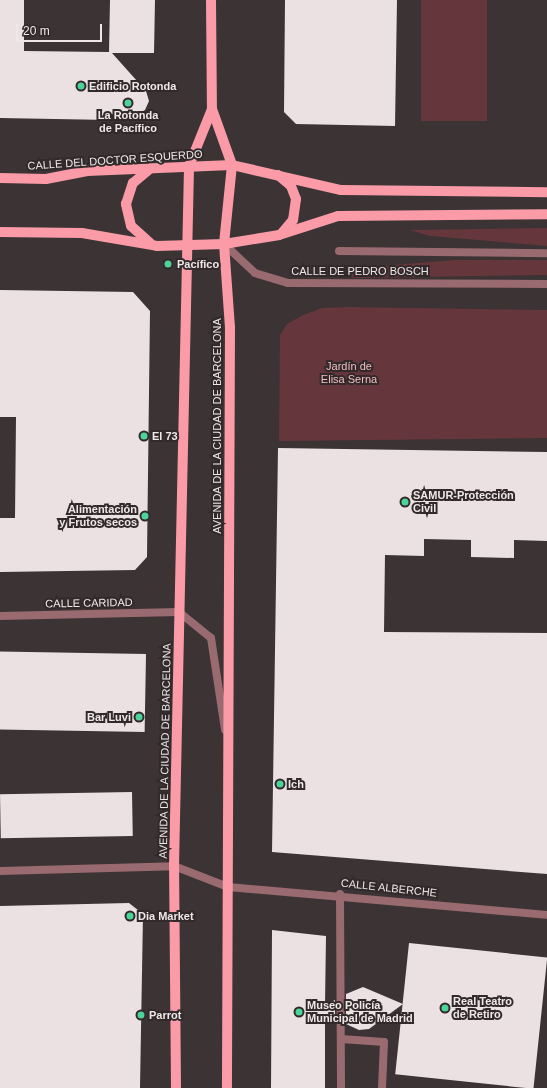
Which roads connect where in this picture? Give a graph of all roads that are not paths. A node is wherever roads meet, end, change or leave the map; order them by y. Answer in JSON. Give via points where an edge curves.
{"nodes":[{"id":1,"x":211,"y":0,"type":"edge"},
{"id":2,"x":212,"y":109,"type":"junction"},
{"id":3,"x":232,"y":165,"type":"junction"},
{"id":4,"x":189,"y":166,"type":"junction"},
{"id":5,"x":151,"y":168,"type":"junction"},
{"id":6,"x":270,"y":171,"type":"junction"},
{"id":7,"x":0,"y":178,"type":"edge"},
{"id":8,"x":547,"y":192,"type":"edge"},
{"id":9,"x":547,"y":214,"type":"edge"},
{"id":10,"x":0,"y":232,"type":"edge"},
{"id":11,"x":279,"y":235,"type":"junction"},
{"id":12,"x":186,"y":243,"type":"junction"},
{"id":13,"x":224,"y":244,"type":"junction"},
{"id":14,"x":157,"y":246,"type":"junction"},
{"id":15,"x":339,"y":251,"type":"dead end"},
{"id":16,"x":547,"y":253,"type":"edge"},
{"id":17,"x":547,"y":284,"type":"edge"},
{"id":18,"x":179,"y":612,"type":"junction"},
{"id":19,"x":0,"y":616,"type":"edge"},
{"id":20,"x":228,"y":748,"type":"junction"},
{"id":21,"x":174,"y":866,"type":"junction"},
{"id":22,"x":0,"y":871,"type":"edge"},
{"id":23,"x":228,"y":887,"type":"junction"},
{"id":24,"x":340,"y":894,"type":"junction"},
{"id":25,"x":547,"y":915,"type":"edge"},
{"id":26,"x":341,"y":1039,"type":"junction"},
{"id":27,"x":176,"y":1088,"type":"edge"},
{"id":28,"x":228,"y":1088,"type":"edge"},
{"id":29,"x":341,"y":1088,"type":"edge"},
{"id":30,"x":382,"y":1088,"type":"edge"}],
"edges":[{"from":1,"to":2,"type":"main road","name":"AVENIDA DE LA CIUDAD DE BARCELONA"},
{"from":2,"to":3,"type":"main road","name":"AVENIDA DE LA CIUDAD DE BARCELONA"},
{"from":2,"to":4,"type":"main road","name":"AVENIDA DE LA CIUDAD DE BARCELONA"},
{"from":3,"to":4,"type":"main road","name":"CALLE DEL DOCTOR ESQUERDO"},
{"from":3,"to":6,"type":"main road"},
{"from":3,"to":13,"type":"main road","name":"AVENIDA DE LA CIUDAD DE BARCELONA"},
{"from":4,"to":5,"type":"main road","name":"CALLE DEL DOCTOR ESQUERDO"},
{"from":4,"to":12,"type":"main road","name":"AVENIDA DE LA CIUDAD DE BARCELONA"},
{"from":5,"to":7,"type":"main road","name":"CALLE DEL DOCTOR ESQUERDO","via":[[87,171],[46,179]]},
{"from":5,"to":14,"type":"main road","via":[[133,183],[126,204],[131,226],[147,242]]},
{"from":6,"to":8,"type":"main road","via":[[341,190]]},
{"from":6,"to":11,"type":"main road","via":[[286,180],[296,199],[293,220]]},
{"from":9,"to":11,"type":"main road","via":[[338,216]]},
{"from":10,"to":14,"type":"main road","via":[[82,233]]},
{"from":11,"to":13,"type":"main road"},
{"from":12,"to":13,"type":"main road"},
{"from":12,"to":14,"type":"main road"},
{"from":12,"to":18,"type":"main road","name":"AVENIDA DE LA CIUDAD DE BARCELONA"},
{"from":13,"to":17,"type":"street","name":"CALLE DE PEDRO BOSCH","via":[[255,273],[288,283]]},
{"from":13,"to":20,"type":"main road","name":"AVENIDA DE LA CIUDAD DE BARCELONA","via":[[230,328]]},
{"from":15,"to":16,"type":"street","name":"CALLE DE PEDRO BOSCH"},
{"from":18,"to":19,"type":"street","name":"CALLE CARIDAD"},
{"from":18,"to":20,"type":"street","name":"AVENIDA DE LA CIUDAD DE BARCELONA","via":[[211,638]]},
{"from":18,"to":21,"type":"main road","name":"AVENIDA DE LA CIUDAD DE BARCELONA"},
{"from":20,"to":23,"type":"main road","name":"AVENIDA DE LA CIUDAD DE BARCELONA"},
{"from":21,"to":22,"type":"street"},
{"from":21,"to":23,"type":"street","name":"AVENIDA DE LA CIUDAD DE BARCELONA"},
{"from":21,"to":27,"type":"main road","name":"AVENIDA DE LA CIUDAD DE BARCELONA"},
{"from":23,"to":24,"type":"street","name":"CALLE ALBERCHE"},
{"from":23,"to":28,"type":"main road","name":"AVENIDA DE LA CIUDAD DE BARCELONA"},
{"from":24,"to":25,"type":"street","name":"CALLE ALBERCHE"},
{"from":24,"to":26,"type":"street"},
{"from":26,"to":29,"type":"street"},
{"from":26,"to":30,"type":"street","via":[[384,1042]]}]}
